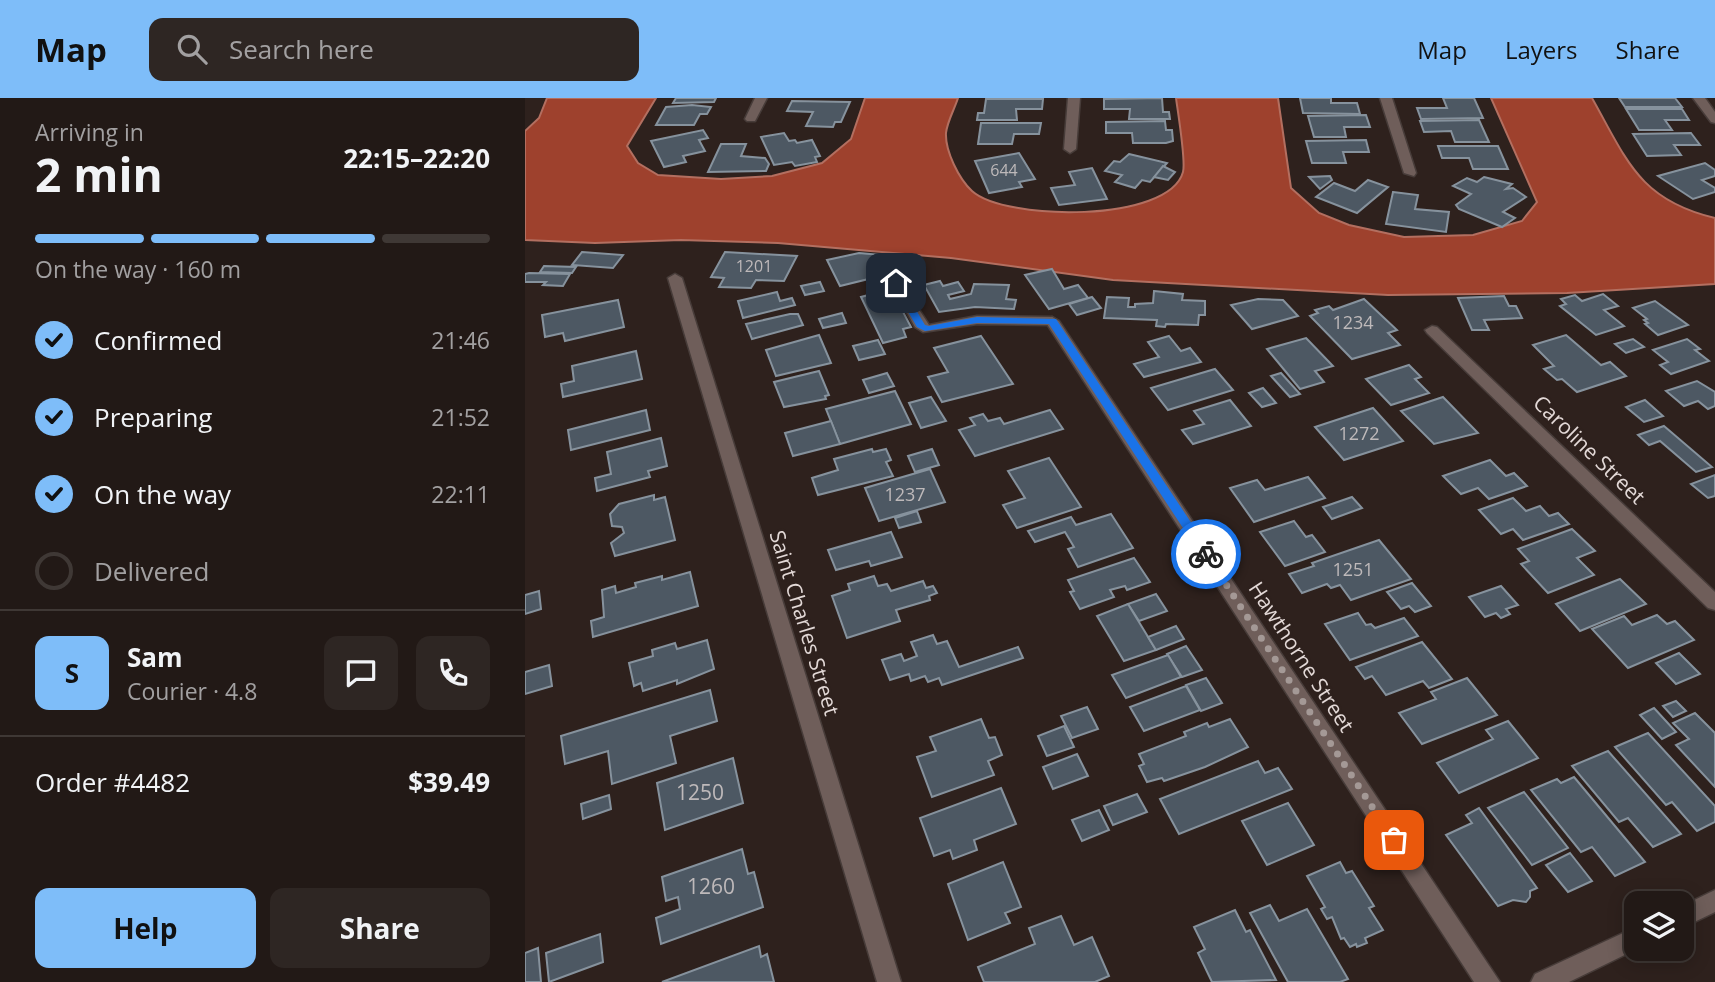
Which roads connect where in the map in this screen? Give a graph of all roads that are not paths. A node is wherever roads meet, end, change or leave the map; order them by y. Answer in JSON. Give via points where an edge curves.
{"nodes":[{"id":1,"x":761,"y":98,"type":"edge"},
{"id":2,"x":1074,"y":98,"type":"edge"},
{"id":3,"x":1386,"y":98,"type":"edge"},
{"id":4,"x":1699,"y":98,"type":"edge"},
{"id":5,"x":751,"y":120,"type":"dead end"},
{"id":6,"x":1715,"y":120,"type":"edge"},
{"id":7,"x":1070,"y":149,"type":"dead end"},
{"id":8,"x":1410,"y":173,"type":"dead end"},
{"id":9,"x":675,"y":278,"type":"dead end"},
{"id":10,"x":896,"y":283,"type":"dead end"},
{"id":11,"x":1052,"y":321,"type":"joint"},
{"id":12,"x":1432,"y":330,"type":"dead end"},
{"id":13,"x":1715,"y":603,"type":"edge"},
{"id":14,"x":1715,"y":901,"type":"edge"},
{"id":15,"x":1694,"y":911,"type":"edge"},
{"id":16,"x":1624,"y":944,"type":"edge"},
{"id":17,"x":1559,"y":979,"type":"edge"},
{"id":18,"x":889,"y":982,"type":"edge"},
{"id":19,"x":1488,"y":982,"type":"edge"}],
"edges":[{"from":1,"to":5,"type":"street"},
{"from":2,"to":7,"type":"street"},
{"from":3,"to":8,"type":"street"},
{"from":4,"to":6,"type":"street"},
{"from":9,"to":18,"type":"street","name":"Saint Charles Street"},
{"from":10,"to":11,"type":"lane","via":[[922,327],[928,329],[977,320]]},
{"from":11,"to":19,"type":"street","name":"Hawthorne Street"},
{"from":12,"to":13,"type":"street","name":"Caroline Street"},
{"from":14,"to":15,"type":"street"},
{"from":16,"to":17,"type":"street"}]}
